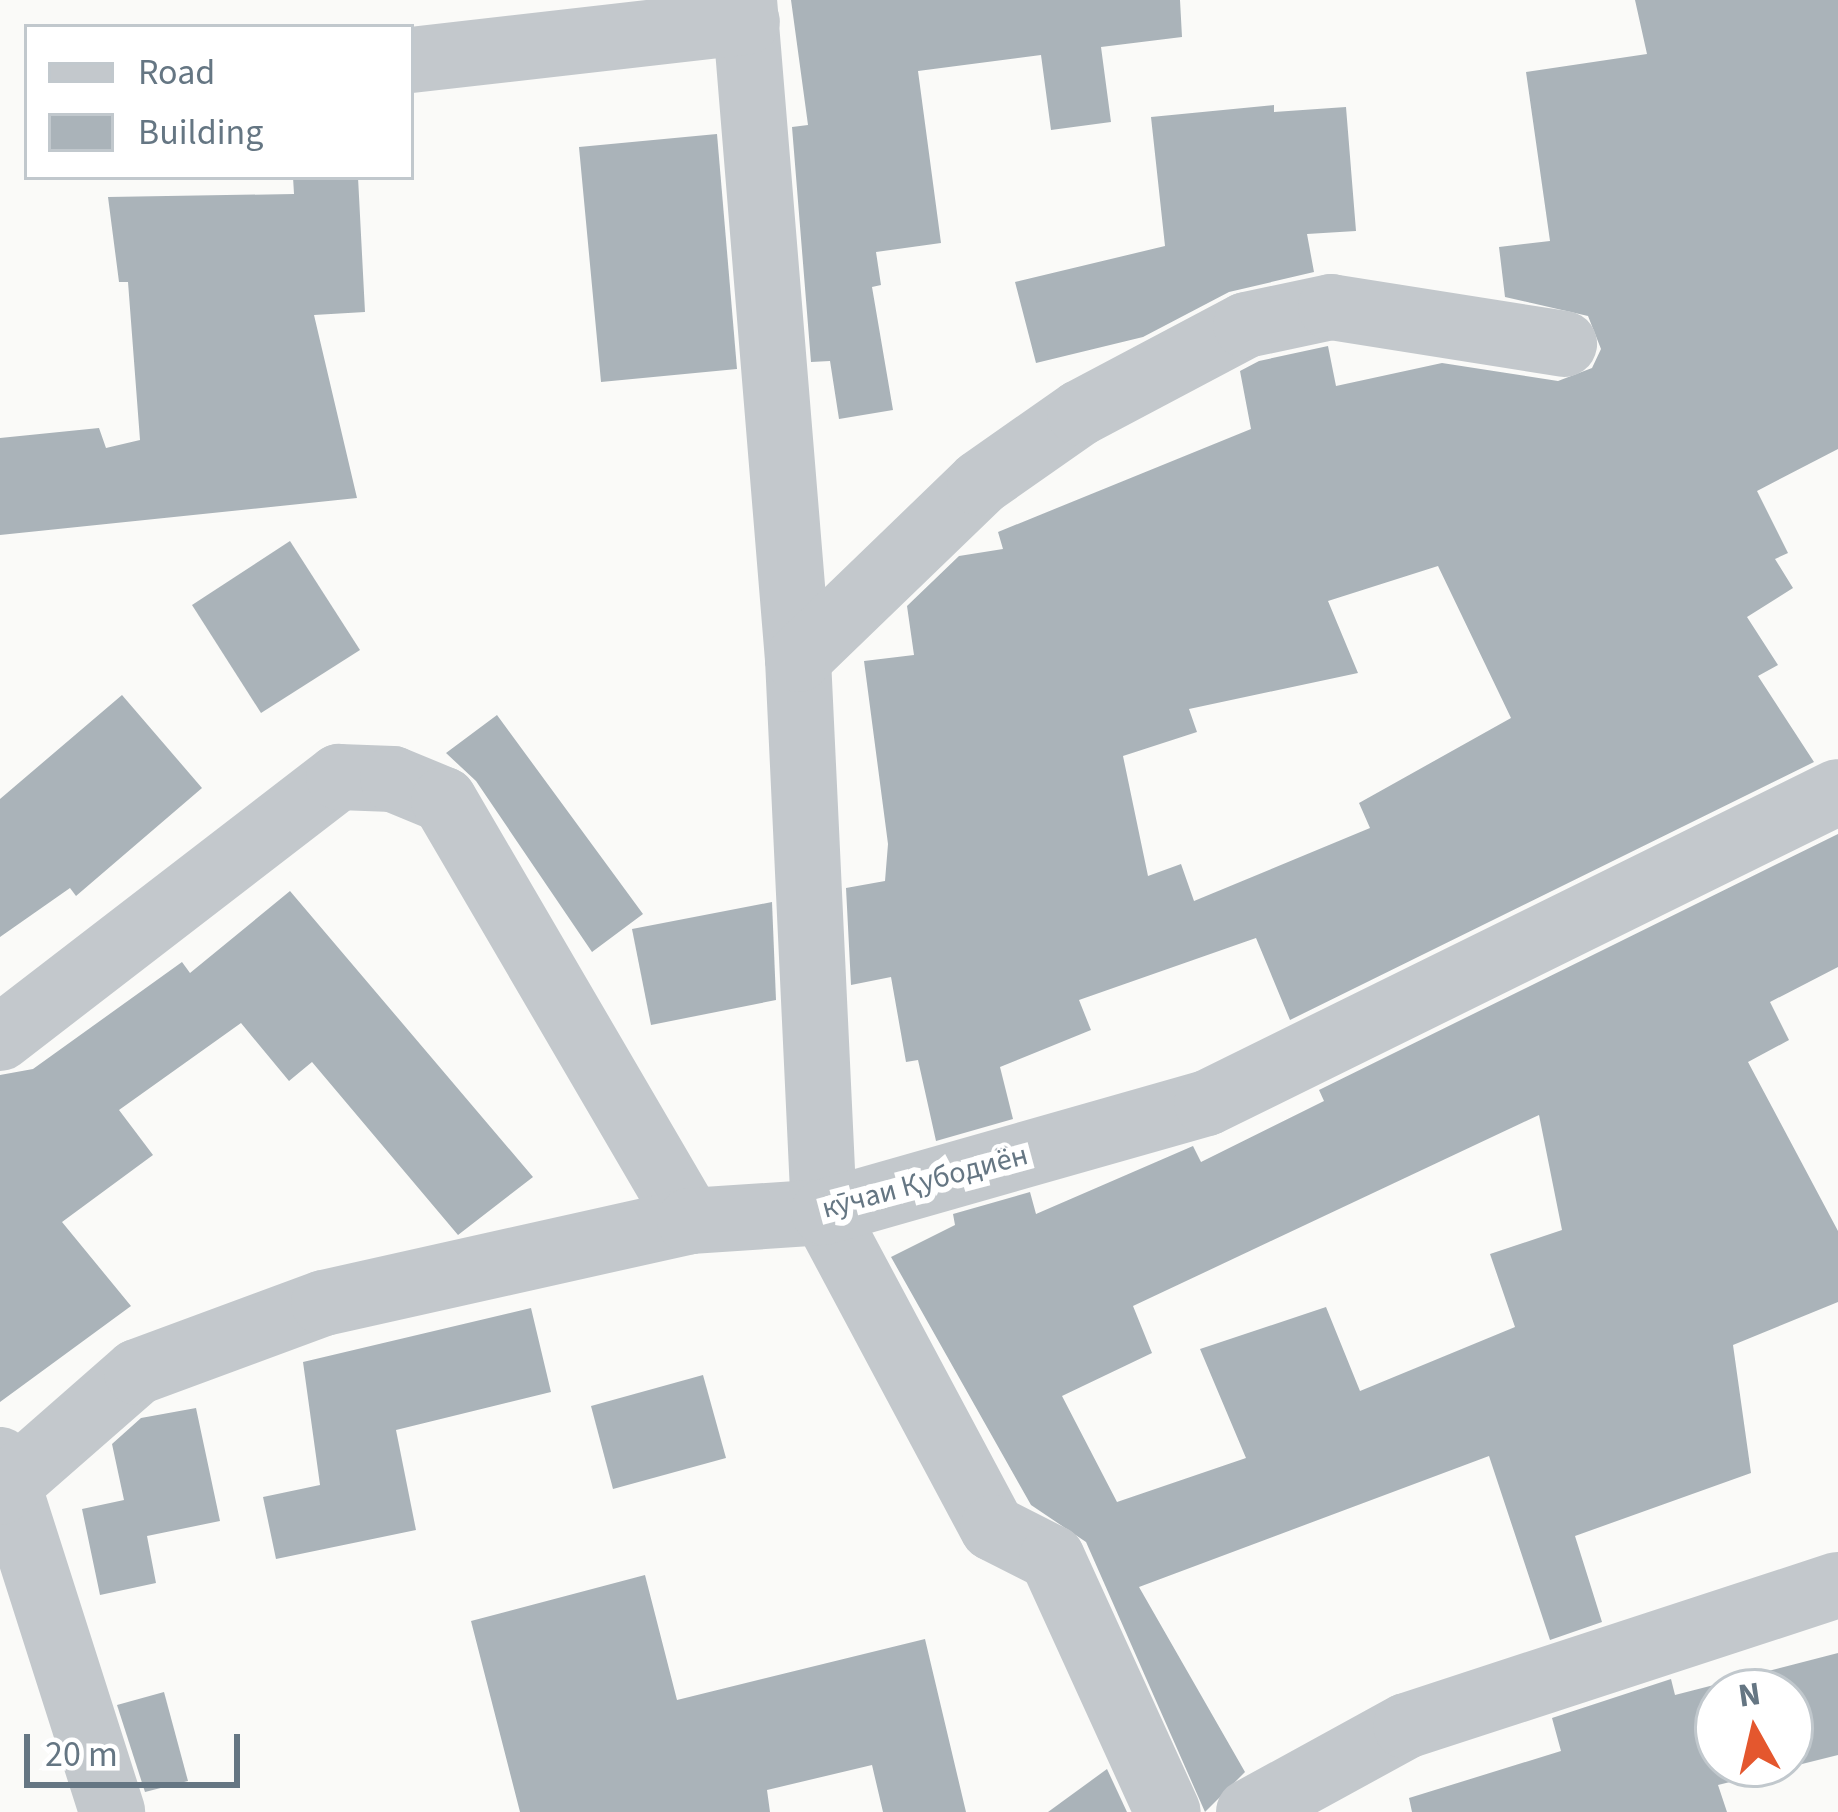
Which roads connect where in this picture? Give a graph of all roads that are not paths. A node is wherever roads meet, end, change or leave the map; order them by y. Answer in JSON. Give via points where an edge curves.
{"nodes":[{"id":1,"x":746,"y":11,"type":"edge"},
{"id":2,"x":414,"y":60,"type":"edge"},
{"id":3,"x":1564,"y":344,"type":"dead end"},
{"id":4,"x":798,"y":659,"type":"junction"},
{"id":5,"x":1838,"y":792,"type":"edge"},
{"id":6,"x":0,"y":1038,"type":"edge"},
{"id":7,"x":824,"y":1212,"type":"junction"},
{"id":8,"x":690,"y":1221,"type":"junction"},
{"id":9,"x":4,"y":1478,"type":"edge"},
{"id":10,"x":1838,"y":1585,"type":"edge"},
{"id":11,"x":112,"y":1812,"type":"edge"},
{"id":12,"x":1168,"y":1812,"type":"edge"},
{"id":13,"x":1249,"y":1812,"type":"edge"}],
"edges":[{"from":1,"to":2,"type":"street"},
{"from":1,"to":4,"type":"street"},
{"from":3,"to":4,"type":"street","via":[[1331,307],[1246,325],[1080,413],[980,483]]},
{"from":4,"to":7,"type":"street"},
{"from":5,"to":7,"type":"street","name":"кӯчаи Қубодиён","via":[[1207,1102]]},
{"from":6,"to":8,"type":"street","via":[[339,777],[393,779],[444,800]]},
{"from":7,"to":8,"type":"street","name":"кӯчаи Қубодиён"},
{"from":7,"to":12,"type":"street","via":[[993,1528],[1052,1558]]},
{"from":8,"to":9,"type":"street","name":"кӯчаи Қубодиён","via":[[324,1303],[222,1337],[137,1372]]},
{"from":9,"to":11,"type":"street"},
{"from":10,"to":13,"type":"street","via":[[1406,1726]]}]}
